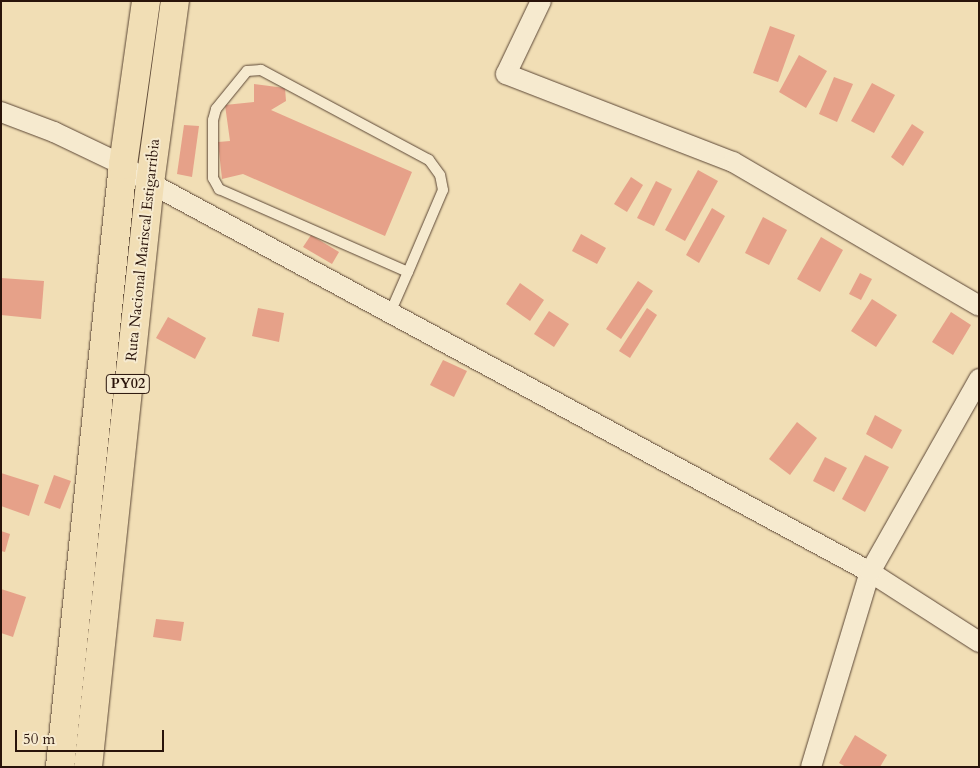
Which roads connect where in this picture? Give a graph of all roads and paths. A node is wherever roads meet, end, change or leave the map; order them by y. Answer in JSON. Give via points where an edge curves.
{"nodes":[{"id":1,"x":146,"y":1,"type":"edge"},
{"id":2,"x":175,"y":1,"type":"edge"},
{"id":3,"x":541,"y":1,"type":"edge"},
{"id":4,"x":1,"y":112,"type":"edge"},
{"id":5,"x":124,"y":165,"type":"junction"},
{"id":6,"x":150,"y":183,"type":"junction"},
{"id":7,"x":408,"y":272,"type":"junction"},
{"id":8,"x":979,"y":306,"type":"edge"},
{"id":9,"x":390,"y":313,"type":"junction"},
{"id":10,"x":979,"y":379,"type":"edge"},
{"id":11,"x":870,"y":572,"type":"junction"},
{"id":12,"x":979,"y":642,"type":"edge"},
{"id":13,"x":60,"y":767,"type":"edge"},
{"id":14,"x":88,"y":767,"type":"edge"},
{"id":15,"x":811,"y":767,"type":"edge"}],
"edges":[{"from":1,"to":5,"type":"highway","name":"Ruta Nacional Mariscal Estigarribia","number":"PY02"},
{"from":2,"to":6,"type":"highway","name":"Ruta Nacional Mariscal Estigarribia","number":"PY02"},
{"from":3,"to":8,"type":"street","via":[[506,74],[733,162]]},
{"from":4,"to":5,"type":"street","via":[[54,132]]},
{"from":5,"to":6,"type":"street"},
{"from":5,"to":13,"type":"highway","name":"Ruta Nacional Mariscal Estigarribia","number":"PY02"},
{"from":6,"to":9,"type":"street"},
{"from":6,"to":14,"type":"highway","name":"Ruta Nacional Mariscal Estigarribia","number":"PY02"},
{"from":7,"to":7,"type":"lane","via":[[443,190],[440,175],[429,160],[261,70],[247,71],[216,109],[212,120],[213,178],[219,189]]},
{"from":7,"to":9,"type":"lane"},
{"from":9,"to":11,"type":"street"},
{"from":10,"to":11,"type":"street"},
{"from":11,"to":12,"type":"street"},
{"from":11,"to":15,"type":"street"}]}
